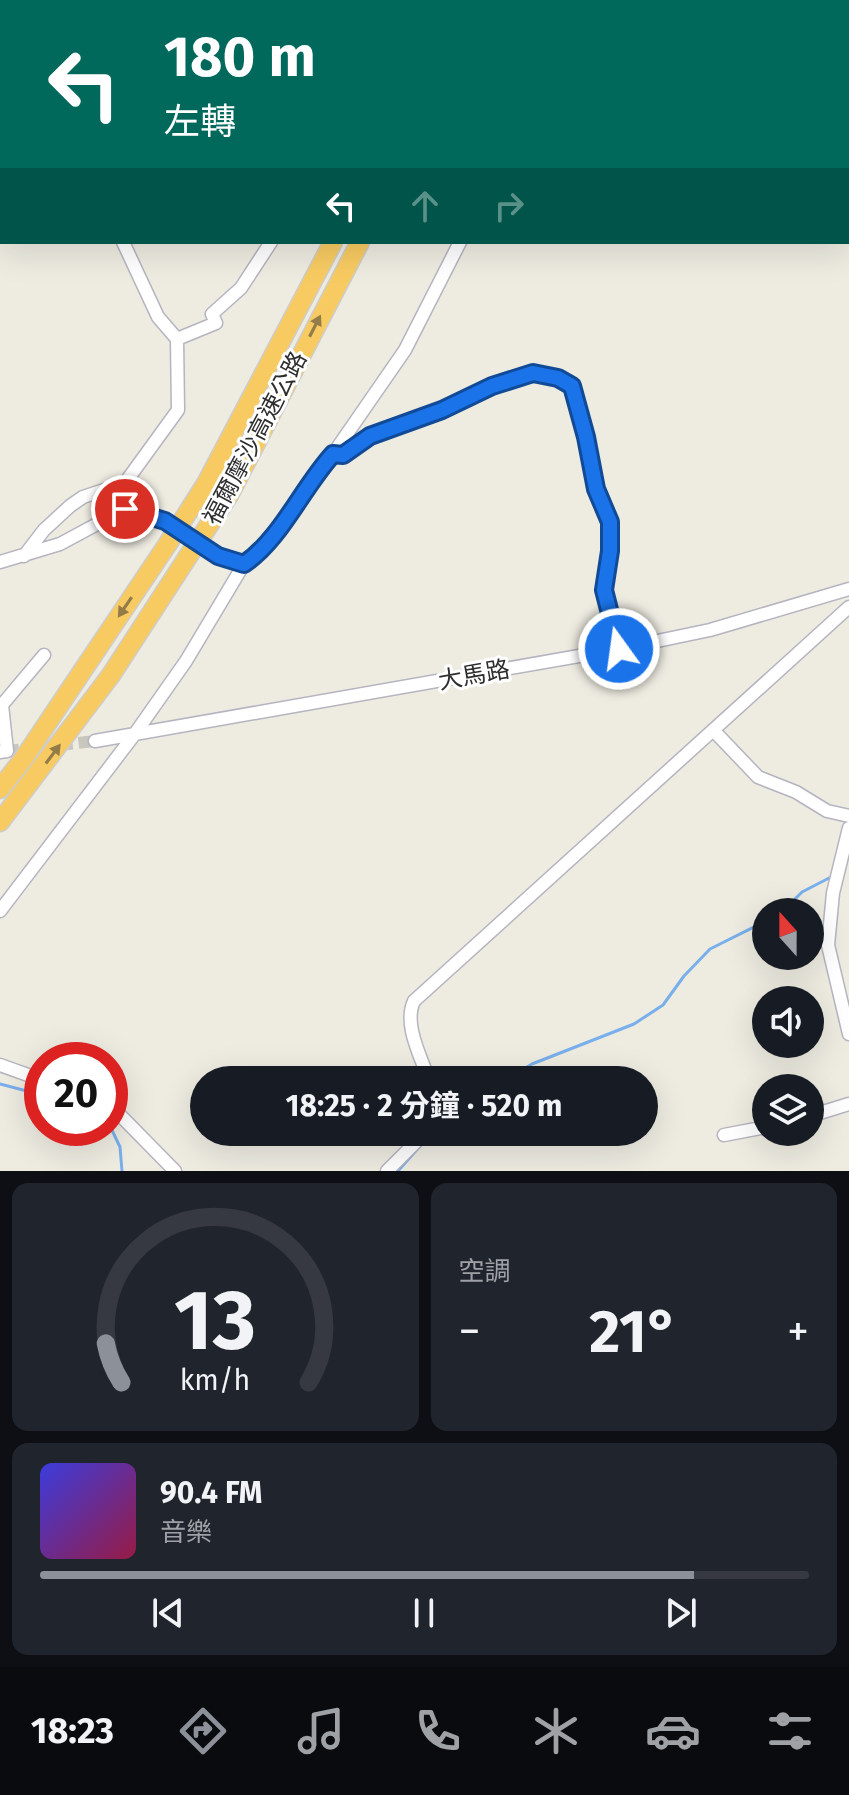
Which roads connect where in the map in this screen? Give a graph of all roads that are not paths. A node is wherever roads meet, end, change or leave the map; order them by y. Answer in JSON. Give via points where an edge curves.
{"nodes":[{"id":1,"x":124,"y":244,"type":"edge"},
{"id":2,"x":270,"y":244,"type":"edge"},
{"id":3,"x":332,"y":244,"type":"edge"},
{"id":4,"x":359,"y":244,"type":"edge"},
{"id":5,"x":459,"y":244,"type":"edge"},
{"id":6,"x":177,"y":339,"type":"junction"},
{"id":7,"x":333,"y":454,"type":"junction"},
{"id":8,"x":24,"y":556,"type":"junction"},
{"id":9,"x":0,"y":562,"type":"edge"},
{"id":10,"x":244,"y":564,"type":"junction"},
{"id":11,"x":849,"y":589,"type":"edge"},
{"id":12,"x":849,"y":607,"type":"edge"},
{"id":13,"x":619,"y":649,"type":"junction"},
{"id":14,"x":44,"y":655,"type":"dead end"},
{"id":15,"x":714,"y":731,"type":"junction"},
{"id":16,"x":134,"y":735,"type":"junction"},
{"id":17,"x":95,"y":741,"type":"tunnel mouth"},
{"id":18,"x":11,"y":753,"type":"edge"},
{"id":19,"x":0,"y":782,"type":"edge"},
{"id":20,"x":0,"y":789,"type":"edge"},
{"id":21,"x":849,"y":816,"type":"edge"},
{"id":22,"x":2,"y":821,"type":"edge"},
{"id":23,"x":849,"y":828,"type":"edge"},
{"id":24,"x":0,"y":911,"type":"edge"},
{"id":25,"x":849,"y":1034,"type":"edge"},
{"id":26,"x":0,"y":1065,"type":"edge"},
{"id":27,"x":424,"y":1066,"type":"edge"},
{"id":28,"x":24,"y":1074,"type":"edge"},
{"id":29,"x":849,"y":1104,"type":"edge"},
{"id":30,"x":824,"y":1112,"type":"edge"},
{"id":31,"x":128,"y":1123,"type":"edge"},
{"id":32,"x":752,"y":1130,"type":"edge"},
{"id":33,"x":724,"y":1135,"type":"dead end"},
{"id":34,"x":412,"y":1146,"type":"edge"},
{"id":35,"x":175,"y":1171,"type":"edge"},
{"id":36,"x":387,"y":1171,"type":"edge"}],
"edges":[{"from":1,"to":6,"type":"street","via":[[158,317]]},
{"from":2,"to":6,"type":"street","via":[[241,288],[212,314],[216,323]]},
{"from":3,"to":18,"type":"highway","name":"福爾摩沙高速公路","one_way":true,"bridge":true,"via":[[207,482],[169,542]]},
{"from":22,"to":4,"type":"highway","name":"福爾摩沙高速公路","one_way":true,"bridge":true,"via":[[111,675],[229,495]]},
{"from":5,"to":7,"type":"street","via":[[405,350]]},
{"from":6,"to":8,"type":"street","via":[[178,410],[125,483],[83,497],[44,530]]},
{"from":7,"to":10,"type":"street","via":[[262,552]]},
{"from":7,"to":13,"type":"street","via":[[343,455],[370,436],[533,373],[572,386],[596,489],[610,522],[604,590]]},
{"from":8,"to":9,"type":"street"},
{"from":8,"to":10,"type":"street","via":[[60,544],[125,509],[165,521],[218,556]]},
{"from":10,"to":16,"type":"street"},
{"from":11,"to":13,"type":"street","name":"大馬路","via":[[710,630]]},
{"from":12,"to":15,"type":"street"},
{"from":13,"to":16,"type":"street","name":"大馬路"},
{"from":14,"to":18,"type":"street","via":[[2,705]]},
{"from":15,"to":21,"type":"street","via":[[758,777],[827,811]]},
{"from":15,"to":27,"type":"street","via":[[414,1001],[409,1012]]},
{"from":16,"to":17,"type":"street","name":"大馬路"},
{"from":16,"to":24,"type":"street"},
{"from":18,"to":19,"type":"highway"},
{"from":18,"to":20,"type":"highway","name":"福爾摩沙高速公路"},
{"from":23,"to":25,"type":"street","via":[[833,893],[828,945]]},
{"from":26,"to":28,"type":"street"},
{"from":29,"to":30,"type":"street"},
{"from":31,"to":35,"type":"street"},
{"from":32,"to":33,"type":"street"},
{"from":34,"to":36,"type":"street"}]}
